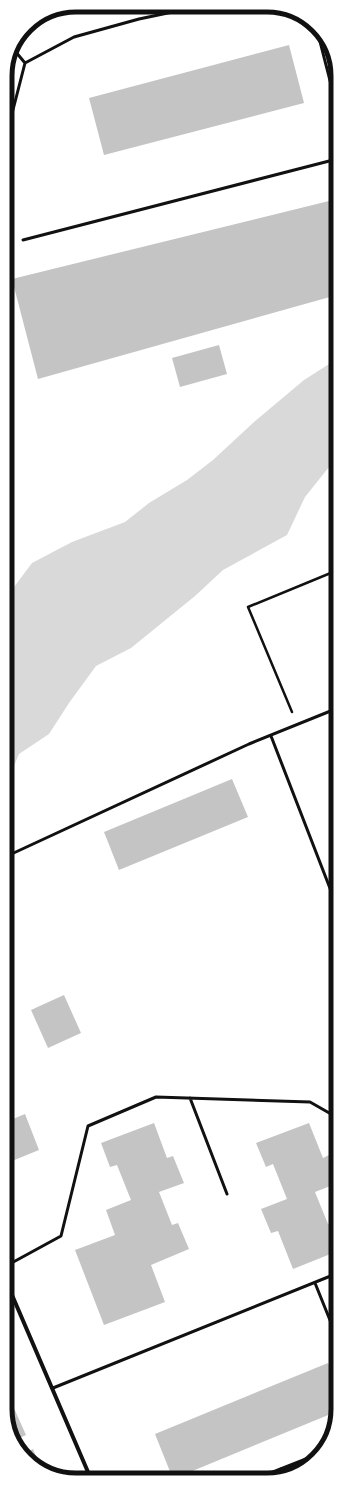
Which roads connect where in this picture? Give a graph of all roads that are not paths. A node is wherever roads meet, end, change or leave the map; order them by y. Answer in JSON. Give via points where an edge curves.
{"nodes":[{"id":1,"x":173,"y":12,"type":"edge"},
{"id":2,"x":320,"y":40,"type":"edge"},
{"id":3,"x":17,"y":53,"type":"edge"},
{"id":4,"x":25,"y":63,"type":"junction"},
{"id":5,"x":331,"y":85,"type":"edge"},
{"id":6,"x":12,"y":114,"type":"edge"},
{"id":7,"x":331,"y":161,"type":"edge"},
{"id":8,"x":23,"y":240,"type":"dead end"},
{"id":9,"x":331,"y":711,"type":"edge"},
{"id":10,"x":271,"y":736,"type":"junction"},
{"id":11,"x":12,"y":854,"type":"edge"},
{"id":12,"x":331,"y":891,"type":"edge"},
{"id":13,"x":190,"y":1098,"type":"junction"},
{"id":14,"x":331,"y":1114,"type":"edge"},
{"id":15,"x":227,"y":1194,"type":"dead end"},
{"id":16,"x":12,"y":1263,"type":"edge"},
{"id":17,"x":331,"y":1276,"type":"edge"},
{"id":18,"x":314,"y":1283,"type":"junction"},
{"id":19,"x":12,"y":1295,"type":"edge"},
{"id":20,"x":331,"y":1323,"type":"edge"},
{"id":21,"x":53,"y":1388,"type":"junction"},
{"id":22,"x":308,"y":1458,"type":"edge"},
{"id":23,"x":281,"y":1469,"type":"joint"},
{"id":24,"x":273,"y":1472,"type":"edge"},
{"id":25,"x":88,"y":1473,"type":"edge"}],
"edges":[{"from":1,"to":4,"type":"lane","via":[[74,37]]},
{"from":2,"to":5,"type":"lane"},
{"from":3,"to":4,"type":"lane"},
{"from":4,"to":6,"type":"lane"},
{"from":7,"to":8,"type":"lane"},
{"from":9,"to":10,"type":"lane"},
{"from":10,"to":11,"type":"lane"},
{"from":10,"to":12,"type":"lane"},
{"from":13,"to":14,"type":"lane","via":[[310,1102]]},
{"from":13,"to":15,"type":"lane"},
{"from":13,"to":16,"type":"lane","via":[[156,1097],[88,1126],[61,1236]]},
{"from":17,"to":18,"type":"lane"},
{"from":18,"to":20,"type":"lane"},
{"from":18,"to":21,"type":"lane"},
{"from":19,"to":21,"type":"street"},
{"from":21,"to":25,"type":"street"},
{"from":22,"to":23,"type":"street"},
{"from":23,"to":24,"type":"street"}]}
